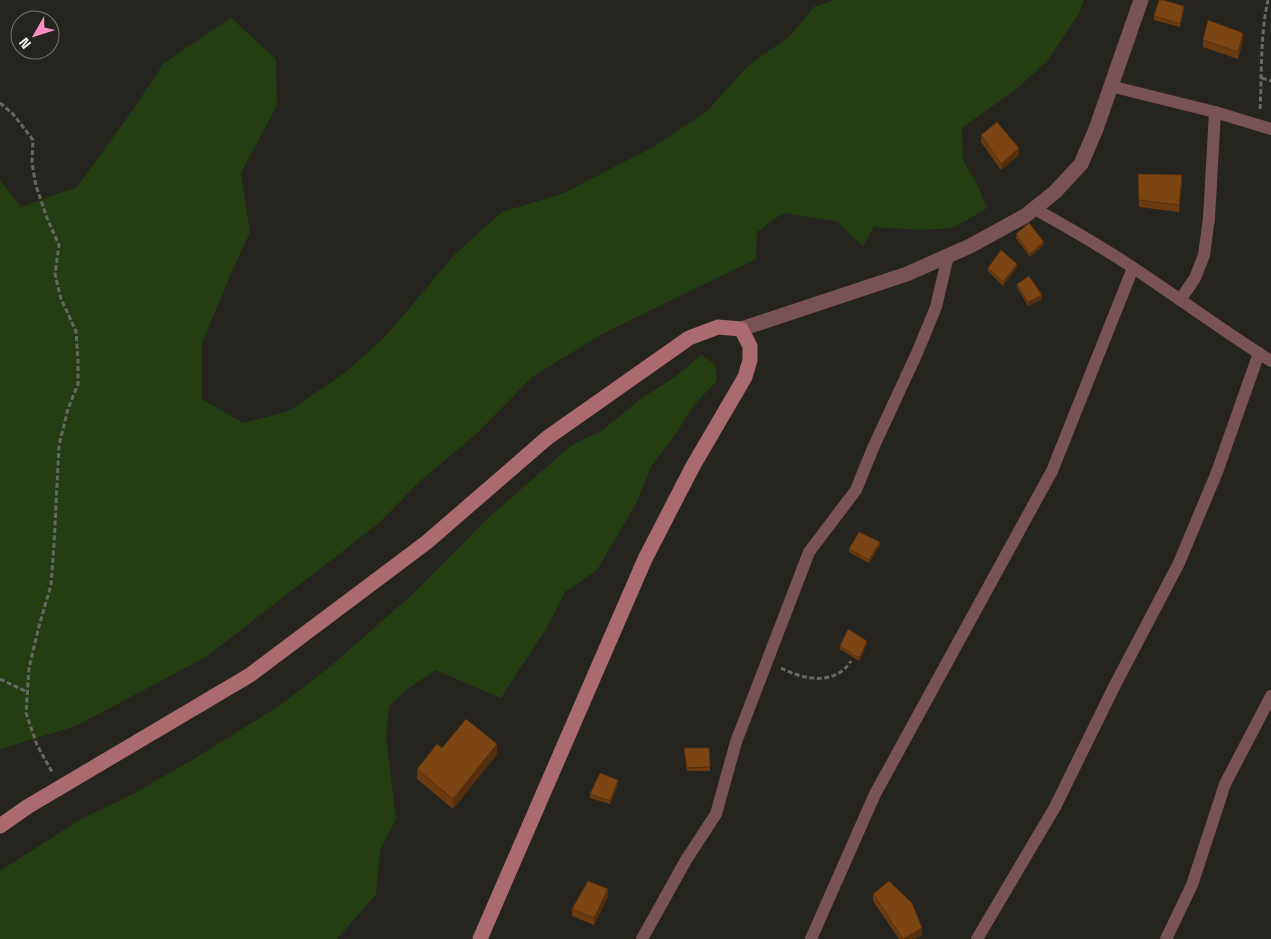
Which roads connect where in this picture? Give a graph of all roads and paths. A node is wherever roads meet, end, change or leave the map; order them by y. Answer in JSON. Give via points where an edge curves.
{"nodes":[{"id":1,"x":1141,"y":0,"type":"edge"},
{"id":2,"x":1268,"y":0,"type":"edge"},
{"id":3,"x":1262,"y":78,"type":"junction"},
{"id":4,"x":1271,"y":81,"type":"edge"},
{"id":5,"x":1110,"y":86,"type":"junction"},
{"id":6,"x":0,"y":103,"type":"edge"},
{"id":7,"x":1215,"y":112,"type":"junction"},
{"id":8,"x":1265,"y":126,"type":"edge"},
{"id":9,"x":1033,"y":208,"type":"junction"},
{"id":10,"x":948,"y":256,"type":"junction"},
{"id":11,"x":1133,"y":268,"type":"junction"},
{"id":12,"x":1180,"y":300,"type":"junction"},
{"id":13,"x":741,"y":329,"type":"junction"},
{"id":14,"x":1260,"y":354,"type":"junction"},
{"id":15,"x":1271,"y":361,"type":"edge"},
{"id":16,"x":768,"y":661,"type":"junction"},
{"id":17,"x":851,"y":661,"type":"edge"},
{"id":18,"x":0,"y":679,"type":"edge"},
{"id":19,"x":27,"y":692,"type":"junction"},
{"id":20,"x":1271,"y":696,"type":"edge"},
{"id":21,"x":61,"y":788,"type":"junction"},
{"id":22,"x":0,"y":826,"type":"edge"},
{"id":23,"x":480,"y":939,"type":"edge"},
{"id":24,"x":642,"y":939,"type":"edge"},
{"id":25,"x":811,"y":939,"type":"edge"},
{"id":26,"x":977,"y":939,"type":"edge"},
{"id":27,"x":1166,"y":939,"type":"edge"}],
"edges":[{"from":1,"to":5,"type":"street"},
{"from":2,"to":3,"type":"path","via":[[1262,41]]},
{"from":3,"to":4,"type":"path"},
{"from":3,"to":8,"type":"path"},
{"from":5,"to":7,"type":"lane"},
{"from":5,"to":9,"type":"street","via":[[1081,164],[1055,192]]},
{"from":6,"to":19,"type":"path","via":[[33,140],[36,186],[59,245],[55,274],[61,299],[76,331],[78,384],[59,446],[50,585]]},
{"from":7,"to":8,"type":"lane"},
{"from":7,"to":12,"type":"lane","via":[[1204,255],[1195,278]]},
{"from":9,"to":10,"type":"street","via":[[1025,216]]},
{"from":9,"to":11,"type":"lane"},
{"from":10,"to":13,"type":"street","via":[[907,274]]},
{"from":10,"to":16,"type":"lane","via":[[936,307],[856,490],[809,552]]},
{"from":11,"to":12,"type":"lane"},
{"from":11,"to":25,"type":"lane","via":[[1052,471],[875,794]]},
{"from":12,"to":14,"type":"lane"},
{"from":13,"to":21,"type":"main road","via":[[718,327],[689,338],[547,438],[427,542],[250,676]]},
{"from":13,"to":23,"type":"main road","via":[[750,346],[750,360],[744,377],[645,559]]},
{"from":14,"to":15,"type":"lane"},
{"from":14,"to":26,"type":"lane","via":[[1217,472],[1179,563],[1114,685],[1055,807]]},
{"from":16,"to":17,"type":"path","via":[[794,675],[810,679],[838,674]]},
{"from":16,"to":24,"type":"lane","via":[[736,742],[716,814]]},
{"from":18,"to":19,"type":"path"},
{"from":19,"to":21,"type":"path","via":[[26,713],[38,745]]},
{"from":20,"to":27,"type":"lane","via":[[1225,784],[1192,885]]},
{"from":21,"to":22,"type":"main road"}]}
